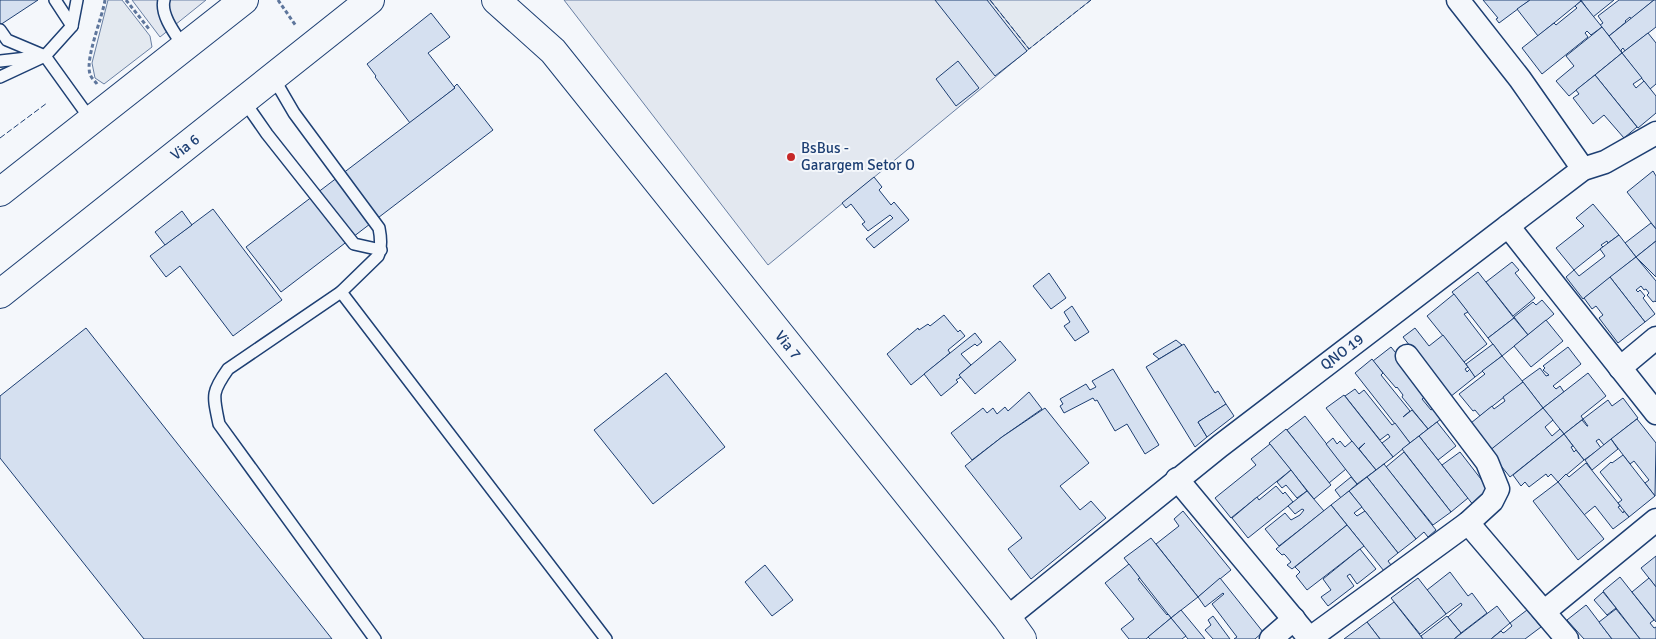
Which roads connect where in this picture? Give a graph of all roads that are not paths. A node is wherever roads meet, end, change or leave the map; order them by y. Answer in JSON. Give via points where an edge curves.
{"nodes":[{"id":1,"x":55,"y":0,"type":"edge"},
{"id":2,"x":77,"y":0,"type":"edge"},
{"id":3,"x":164,"y":0,"type":"edge"},
{"id":4,"x":244,"y":0,"type":"edge"},
{"id":5,"x":370,"y":0,"type":"edge"},
{"id":6,"x":496,"y":0,"type":"edge"},
{"id":7,"x":524,"y":0,"type":"edge"},
{"id":8,"x":1458,"y":0,"type":"edge"},
{"id":9,"x":72,"y":26,"type":"junction"},
{"id":10,"x":0,"y":30,"type":"edge"},
{"id":11,"x":184,"y":47,"type":"junction"},
{"id":12,"x":553,"y":51,"type":"junction"},
{"id":13,"x":45,"y":56,"type":"junction"},
{"id":14,"x":0,"y":61,"type":"edge"},
{"id":15,"x":0,"y":77,"type":"edge"},
{"id":16,"x":273,"y":78,"type":"junction"},
{"id":17,"x":244,"y":100,"type":"junction"},
{"id":18,"x":91,"y":120,"type":"junction"},
{"id":19,"x":1656,"y":133,"type":"edge"},
{"id":20,"x":1583,"y":170,"type":"junction"},
{"id":21,"x":0,"y":192,"type":"edge"},
{"id":22,"x":1508,"y":226,"type":"junction"},
{"id":23,"x":380,"y":250,"type":"junction"},
{"id":24,"x":341,"y":292,"type":"junction"},
{"id":25,"x":0,"y":294,"type":"edge"},
{"id":26,"x":1656,"y":338,"type":"edge"},
{"id":27,"x":1407,"y":356,"type":"dead end"},
{"id":28,"x":1620,"y":368,"type":"junction"},
{"id":29,"x":1656,"y":413,"type":"edge"},
{"id":30,"x":1177,"y":480,"type":"junction"},
{"id":31,"x":1656,"y":520,"type":"edge"},
{"id":32,"x":1468,"y":523,"type":"junction"},
{"id":33,"x":1545,"y":611,"type":"junction"},
{"id":34,"x":1294,"y":619,"type":"junction"},
{"id":35,"x":1015,"y":628,"type":"edge"},
{"id":36,"x":375,"y":639,"type":"edge"},
{"id":37,"x":606,"y":639,"type":"edge"},
{"id":38,"x":1271,"y":639,"type":"edge"},
{"id":39,"x":1309,"y":639,"type":"edge"},
{"id":40,"x":1568,"y":639,"type":"edge"}],
"edges":[{"from":1,"to":9,"type":"lane"},
{"from":2,"to":9,"type":"lane"},
{"from":3,"to":11,"type":"lane","via":[[167,18]]},
{"from":4,"to":11,"type":"main road"},
{"from":5,"to":16,"type":"main road","name":"Via 6"},
{"from":6,"to":12,"type":"main road","name":"Via 7"},
{"from":7,"to":12,"type":"main road","name":"Via 7"},
{"from":8,"to":20,"type":"street","via":[[1520,79]]},
{"from":9,"to":13,"type":"lane"},
{"from":10,"to":13,"type":"lane","via":[[7,40]]},
{"from":11,"to":18,"type":"main road"},
{"from":12,"to":35,"type":"main road","name":"Via 7"},
{"from":13,"to":14,"type":"lane"},
{"from":13,"to":15,"type":"lane"},
{"from":13,"to":18,"type":"lane"},
{"from":16,"to":17,"type":"main road","name":"Via 6"},
{"from":16,"to":23,"type":"lane","via":[[294,113],[379,228]]},
{"from":17,"to":23,"type":"lane","via":[[266,134],[354,244]]},
{"from":17,"to":25,"type":"main road","name":"Via 6"},
{"from":18,"to":21,"type":"main road"},
{"from":19,"to":20,"type":"street","name":"QNO 19","via":[[1605,162]]},
{"from":20,"to":22,"type":"street","name":"QNO 19"},
{"from":22,"to":28,"type":"street"},
{"from":22,"to":30,"type":"street","name":"QNO 19"},
{"from":23,"to":24,"type":"lane","via":[[378,256]]},
{"from":24,"to":36,"type":"lane","via":[[228,369],[216,386],[214,401],[218,424]]},
{"from":24,"to":37,"type":"lane"},
{"from":26,"to":28,"type":"street"},
{"from":27,"to":32,"type":"street","via":[[1488,462],[1498,489],[1492,501]]},
{"from":28,"to":29,"type":"street"},
{"from":30,"to":34,"type":"street"},
{"from":30,"to":35,"type":"street","name":"QNO 19"},
{"from":31,"to":33,"type":"street"},
{"from":32,"to":33,"type":"street"},
{"from":32,"to":39,"type":"street"},
{"from":33,"to":40,"type":"street"},
{"from":34,"to":38,"type":"street"},
{"from":34,"to":39,"type":"street"}]}
